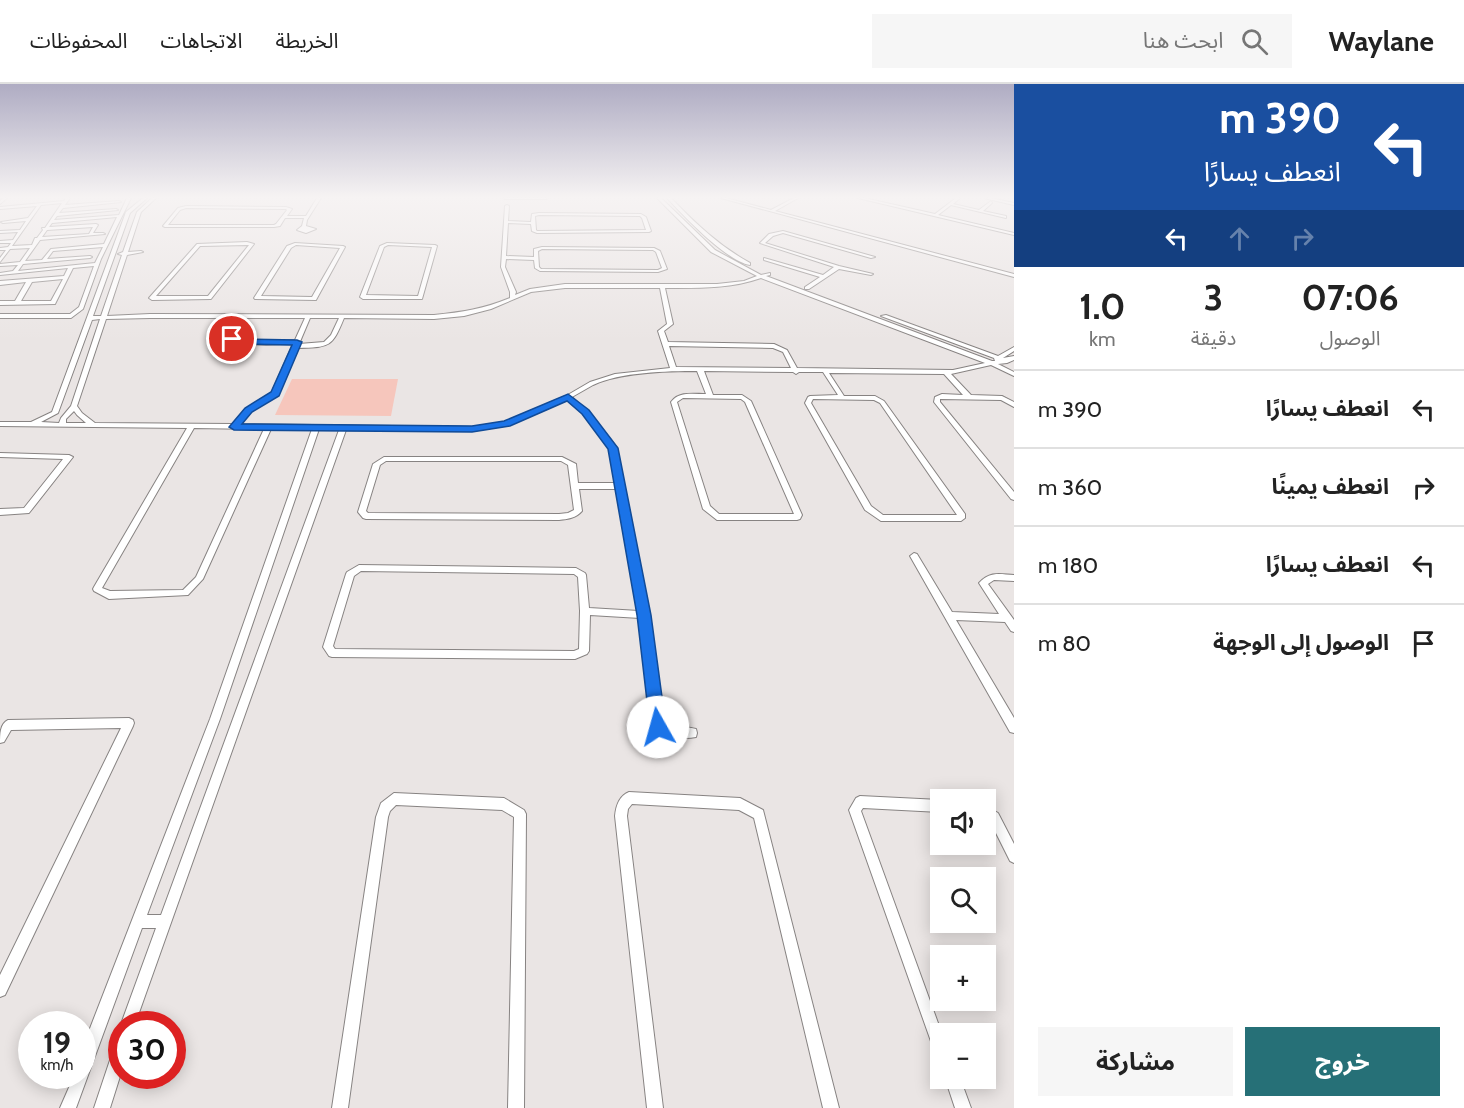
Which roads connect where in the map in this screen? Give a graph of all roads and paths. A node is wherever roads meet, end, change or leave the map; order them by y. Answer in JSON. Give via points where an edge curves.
{"nodes":[{"id":1,"x":106,"y":245,"type":"edge"},
{"id":2,"x":33,"y":246,"type":"edge"},
{"id":3,"x":97,"y":246,"type":"edge"},
{"id":4,"x":115,"y":246,"type":"edge"},
{"id":5,"x":127,"y":246,"type":"edge"},
{"id":6,"x":199,"y":246,"type":"edge"},
{"id":7,"x":251,"y":246,"type":"edge"},
{"id":8,"x":291,"y":246,"type":"edge"},
{"id":9,"x":324,"y":246,"type":"edge"},
{"id":10,"x":383,"y":246,"type":"edge"},
{"id":11,"x":430,"y":246,"type":"edge"},
{"id":12,"x":504,"y":246,"type":"edge"},
{"id":13,"x":708,"y":246,"type":"edge"},
{"id":14,"x":719,"y":246,"type":"edge"},
{"id":15,"x":771,"y":246,"type":"edge"},
{"id":16,"x":833,"y":246,"type":"edge"},
{"id":17,"x":902,"y":246,"type":"edge"},
{"id":18,"x":83,"y":247,"type":"junction"},
{"id":19,"x":10,"y":248,"type":"junction"},
{"id":20,"x":0,"y":249,"type":"edge"},
{"id":21,"x":44,"y":250,"type":"dead end"},
{"id":22,"x":51,"y":250,"type":"junction"},
{"id":23,"x":30,"y":251,"type":"junction"},
{"id":24,"x":141,"y":252,"type":"dead end"},
{"id":25,"x":124,"y":254,"type":"junction"},
{"id":26,"x":112,"y":255,"type":"junction"},
{"id":27,"x":90,"y":257,"type":"dead end"},
{"id":28,"x":503,"y":257,"type":"junction"},
{"id":29,"x":873,"y":257,"type":"dead end"},
{"id":30,"x":77,"y":258,"type":"junction"},
{"id":31,"x":536,"y":259,"type":"junction"},
{"id":32,"x":766,"y":259,"type":"dead end"},
{"id":33,"x":44,"y":261,"type":"junction"},
{"id":34,"x":22,"y":262,"type":"junction"},
{"id":35,"x":0,"y":263,"type":"edge"},
{"id":36,"x":98,"y":264,"type":"junction"},
{"id":37,"x":72,"y":267,"type":"junction"},
{"id":38,"x":838,"y":267,"type":"junction"},
{"id":39,"x":15,"y":272,"type":"junction"},
{"id":40,"x":0,"y":274,"type":"edge"},
{"id":41,"x":768,"y":274,"type":"junction"},
{"id":42,"x":871,"y":274,"type":"dead end"},
{"id":43,"x":760,"y":276,"type":"junction"},
{"id":44,"x":1014,"y":276,"type":"edge"},
{"id":45,"x":67,"y":277,"type":"junction"},
{"id":46,"x":824,"y":277,"type":"junction"},
{"id":47,"x":30,"y":280,"type":"junction"},
{"id":48,"x":0,"y":284,"type":"edge"},
{"id":49,"x":508,"y":285,"type":"junction"},
{"id":50,"x":662,"y":286,"type":"junction"},
{"id":51,"x":807,"y":288,"type":"junction"},
{"id":52,"x":530,"y":291,"type":"junction"},
{"id":53,"x":512,"y":298,"type":"junction"},
{"id":54,"x":391,"y":299,"type":"junction"},
{"id":55,"x":179,"y":300,"type":"junction"},
{"id":56,"x":285,"y":300,"type":"junction"},
{"id":57,"x":0,"y":303,"type":"edge"},
{"id":58,"x":17,"y":303,"type":"junction"},
{"id":59,"x":174,"y":306,"type":"dead end"},
{"id":60,"x":229,"y":316,"type":"junction"},
{"id":61,"x":1,"y":317,"type":"edge"},
{"id":62,"x":103,"y":317,"type":"junction"},
{"id":63,"x":276,"y":317,"type":"junction"},
{"id":64,"x":308,"y":317,"type":"junction"},
{"id":65,"x":342,"y":317,"type":"junction"},
{"id":66,"x":380,"y":317,"type":"junction"},
{"id":67,"x":90,"y":318,"type":"junction"},
{"id":68,"x":296,"y":344,"type":"junction"},
{"id":69,"x":665,"y":344,"type":"junction"},
{"id":70,"x":1014,"y":349,"type":"edge"},
{"id":71,"x":1014,"y":358,"type":"edge"},
{"id":72,"x":995,"y":360,"type":"junction"},
{"id":73,"x":1006,"y":360,"type":"junction"},
{"id":74,"x":1014,"y":364,"type":"edge"},
{"id":75,"x":674,"y":369,"type":"junction"},
{"id":76,"x":700,"y":370,"type":"junction"},
{"id":77,"x":796,"y":372,"type":"junction"},
{"id":78,"x":826,"y":372,"type":"junction"},
{"id":79,"x":946,"y":372,"type":"junction"},
{"id":80,"x":1014,"y":374,"type":"edge"},
{"id":81,"x":710,"y":396,"type":"junction"},
{"id":82,"x":568,"y":397,"type":"junction"},
{"id":83,"x":842,"y":397,"type":"junction"},
{"id":84,"x":969,"y":397,"type":"junction"},
{"id":85,"x":1014,"y":405,"type":"edge"},
{"id":86,"x":74,"y":406,"type":"junction"},
{"id":87,"x":54,"y":413,"type":"junction"},
{"id":88,"x":0,"y":424,"type":"edge"},
{"id":89,"x":27,"y":424,"type":"junction"},
{"id":90,"x":61,"y":425,"type":"junction"},
{"id":91,"x":94,"y":425,"type":"junction"},
{"id":92,"x":191,"y":427,"type":"junction"},
{"id":93,"x":234,"y":427,"type":"junction"},
{"id":94,"x":268,"y":428,"type":"junction"},
{"id":95,"x":316,"y":429,"type":"junction"},
{"id":96,"x":343,"y":429,"type":"junction"},
{"id":97,"x":0,"y":455,"type":"edge"},
{"id":98,"x":574,"y":486,"type":"junction"},
{"id":99,"x":620,"y":486,"type":"junction"},
{"id":100,"x":1014,"y":497,"type":"edge"},
{"id":101,"x":0,"y":512,"type":"edge"},
{"id":102,"x":914,"y":556,"type":"dead end"},
{"id":103,"x":1014,"y":578,"type":"edge"},
{"id":104,"x":585,"y":610,"type":"junction"},
{"id":105,"x":644,"y":615,"type":"junction"},
{"id":106,"x":949,"y":616,"type":"junction"},
{"id":107,"x":1007,"y":618,"type":"junction"},
{"id":108,"x":1014,"y":628,"type":"edge"},
{"id":109,"x":1014,"y":728,"type":"edge"},
{"id":110,"x":692,"y":733,"type":"dead end"},
{"id":111,"x":0,"y":738,"type":"edge"},
{"id":112,"x":930,"y":806,"type":"edge"},
{"id":113,"x":996,"y":821,"type":"edge"},
{"id":114,"x":1014,"y":857,"type":"edge"},
{"id":115,"x":165,"y":921,"type":"junction"},
{"id":116,"x":138,"y":922,"type":"junction"},
{"id":117,"x":0,"y":990,"type":"edge"},
{"id":118,"x":133,"y":1011,"type":"edge"},
{"id":119,"x":931,"y":1023,"type":"edge"},
{"id":120,"x":96,"y":1033,"type":"edge"},
{"id":121,"x":76,"y":1089,"type":"edge"},
{"id":122,"x":108,"y":1089,"type":"edge"},
{"id":123,"x":956,"y":1089,"type":"edge"},
{"id":124,"x":68,"y":1108,"type":"edge"},
{"id":125,"x":102,"y":1108,"type":"edge"},
{"id":126,"x":340,"y":1108,"type":"edge"},
{"id":127,"x":516,"y":1108,"type":"edge"},
{"id":128,"x":655,"y":1108,"type":"edge"},
{"id":129,"x":831,"y":1108,"type":"edge"},
{"id":130,"x":963,"y":1108,"type":"edge"}],
"edges":[{"from":1,"to":36,"type":"street"},
{"from":2,"to":23,"type":"street"},
{"from":3,"to":18,"type":"street"},
{"from":4,"to":26,"type":"street"},
{"from":5,"to":25,"type":"street"},
{"from":6,"to":55,"type":"street","via":[[152,298]]},
{"from":7,"to":55,"type":"street","via":[[211,297]]},
{"from":8,"to":56,"type":"street","via":[[257,298]]},
{"from":9,"to":56,"type":"street","via":[[343,247],[316,297],[310,301]]},
{"from":10,"to":54,"type":"street","via":[[363,297]]},
{"from":11,"to":54,"type":"street","via":[[435,246],[422,297]]},
{"from":12,"to":28,"type":"street"},
{"from":13,"to":43,"type":"street"},
{"from":14,"to":41,"type":"street"},
{"from":15,"to":38,"type":"street"},
{"from":16,"to":29,"type":"street"},
{"from":17,"to":44,"type":"street"},
{"from":18,"to":22,"type":"street"},
{"from":18,"to":30,"type":"street"},
{"from":19,"to":20,"type":"street"},
{"from":19,"to":23,"type":"street"},
{"from":19,"to":35,"type":"street"},
{"from":21,"to":22,"type":"street"},
{"from":22,"to":33,"type":"street"},
{"from":23,"to":34,"type":"street"},
{"from":24,"to":25,"type":"street"},
{"from":25,"to":26,"type":"street"},
{"from":25,"to":62,"type":"street"},
{"from":26,"to":67,"type":"street"},
{"from":27,"to":30,"type":"street"},
{"from":28,"to":31,"type":"street"},
{"from":28,"to":49,"type":"street"},
{"from":30,"to":33,"type":"street"},
{"from":31,"to":31,"type":"street","via":[[540,270],[665,269],[654,249],[542,248],[536,249]]},
{"from":32,"to":46,"type":"street"},
{"from":33,"to":34,"type":"street"},
{"from":34,"to":35,"type":"street"},
{"from":34,"to":39,"type":"street"},
{"from":36,"to":37,"type":"street"},
{"from":36,"to":61,"type":"street","via":[[81,308],[74,314]]},
{"from":37,"to":39,"type":"street"},
{"from":37,"to":45,"type":"street"},
{"from":38,"to":42,"type":"street"},
{"from":38,"to":46,"type":"street"},
{"from":39,"to":40,"type":"street"},
{"from":41,"to":43,"type":"street"},
{"from":41,"to":51,"type":"street"},
{"from":43,"to":50,"type":"street","via":[[717,286]]},
{"from":43,"to":72,"type":"street"},
{"from":45,"to":47,"type":"street"},
{"from":45,"to":58,"type":"street","via":[[53,303]]},
{"from":46,"to":51,"type":"street"},
{"from":47,"to":48,"type":"street"},
{"from":47,"to":58,"type":"street"},
{"from":49,"to":52,"type":"street"},
{"from":49,"to":53,"type":"street"},
{"from":50,"to":52,"type":"street","via":[[565,286]]},
{"from":50,"to":69,"type":"street","via":[[670,324],[661,331]]},
{"from":51,"to":72,"type":"street"},
{"from":52,"to":53,"type":"street"},
{"from":53,"to":66,"type":"street","via":[[464,314]]},
{"from":54,"to":66,"type":"street"},
{"from":55,"to":59,"type":"street"},
{"from":56,"to":63,"type":"street"},
{"from":57,"to":58,"type":"street"},
{"from":60,"to":62,"type":"street"},
{"from":60,"to":63,"type":"street"},
{"from":60,"to":68,"type":"street","via":[[223,329],[232,339]]},
{"from":62,"to":67,"type":"street"},
{"from":62,"to":86,"type":"street"},
{"from":63,"to":64,"type":"street"},
{"from":64,"to":65,"type":"street"},
{"from":64,"to":68,"type":"street"},
{"from":65,"to":66,"type":"street"},
{"from":65,"to":68,"type":"street","via":[[331,343]]},
{"from":67,"to":87,"type":"street"},
{"from":68,"to":93,"type":"street","via":[[275,393],[248,410]]},
{"from":69,"to":75,"type":"street"},
{"from":69,"to":77,"type":"street","via":[[774,346],[785,351]]},
{"from":70,"to":72,"type":"street"},
{"from":71,"to":73,"type":"street"},
{"from":72,"to":73,"type":"street"},
{"from":72,"to":79,"type":"street"},
{"from":72,"to":80,"type":"street"},
{"from":73,"to":74,"type":"street"},
{"from":75,"to":76,"type":"street"},
{"from":75,"to":82,"type":"street","via":[[610,377]]},
{"from":76,"to":77,"type":"street"},
{"from":76,"to":81,"type":"street"},
{"from":77,"to":78,"type":"street"},
{"from":78,"to":79,"type":"street"},
{"from":78,"to":83,"type":"street"},
{"from":79,"to":84,"type":"street"},
{"from":81,"to":81,"type":"street","via":[[682,396],[674,402],[709,510],[717,517],[797,517],[748,401],[742,397]]},
{"from":82,"to":96,"type":"street","via":[[507,424],[472,429]]},
{"from":82,"to":99,"type":"street","via":[[613,448]]},
{"from":83,"to":83,"type":"street","via":[[815,397],[808,403],[871,512],[881,518],[961,518],[882,402],[875,398]]},
{"from":84,"to":85,"type":"street","via":[[1002,398]]},
{"from":84,"to":100,"type":"street","via":[[942,396],[937,402]]},
{"from":86,"to":90,"type":"street"},
{"from":86,"to":91,"type":"street","via":[[83,419]]},
{"from":87,"to":89,"type":"street"},
{"from":87,"to":90,"type":"street"},
{"from":88,"to":89,"type":"street"},
{"from":89,"to":90,"type":"street"},
{"from":90,"to":91,"type":"street"},
{"from":91,"to":92,"type":"street"},
{"from":92,"to":93,"type":"street"},
{"from":92,"to":94,"type":"street","via":[[97,590],[110,595],[185,593],[199,579]]},
{"from":93,"to":94,"type":"street"},
{"from":94,"to":95,"type":"street"},
{"from":95,"to":96,"type":"street"},
{"from":95,"to":116,"type":"street","via":[[215,719]]},
{"from":96,"to":115,"type":"street"},
{"from":97,"to":101,"type":"street","via":[[69,457],[26,512]]},
{"from":98,"to":98,"type":"street","via":[[578,511],[570,516],[366,516],[362,512],[376,464],[384,459],[562,459],[573,464]]},
{"from":98,"to":99,"type":"street"},
{"from":99,"to":105,"type":"street"},
{"from":102,"to":106,"type":"street"},
{"from":103,"to":107,"type":"street","via":[[992,577],[983,583]]},
{"from":104,"to":104,"type":"street","via":[[584,651],[575,655],[332,653],[328,646],[350,574],[359,568],[576,572],[582,575]]},
{"from":104,"to":105,"type":"street"},
{"from":105,"to":110,"type":"street","via":[[658,727]]},
{"from":106,"to":107,"type":"street"},
{"from":106,"to":109,"type":"street"},
{"from":107,"to":108,"type":"street"},
{"from":111,"to":117,"type":"street","via":[[8,725],[129,723]]},
{"from":112,"to":119,"type":"street","via":[[860,802],[855,810]]},
{"from":113,"to":114,"type":"street"},
{"from":115,"to":116,"type":"street"},
{"from":115,"to":118,"type":"street"},
{"from":116,"to":120,"type":"street"},
{"from":121,"to":124,"type":"street"},
{"from":122,"to":125,"type":"street"},
{"from":123,"to":130,"type":"street"},
{"from":126,"to":127,"type":"street","via":[[382,817],[385,807],[394,799],[504,804],[520,814]]},
{"from":128,"to":129,"type":"street","via":[[621,816],[629,798],[740,804],[759,814]]}]}
